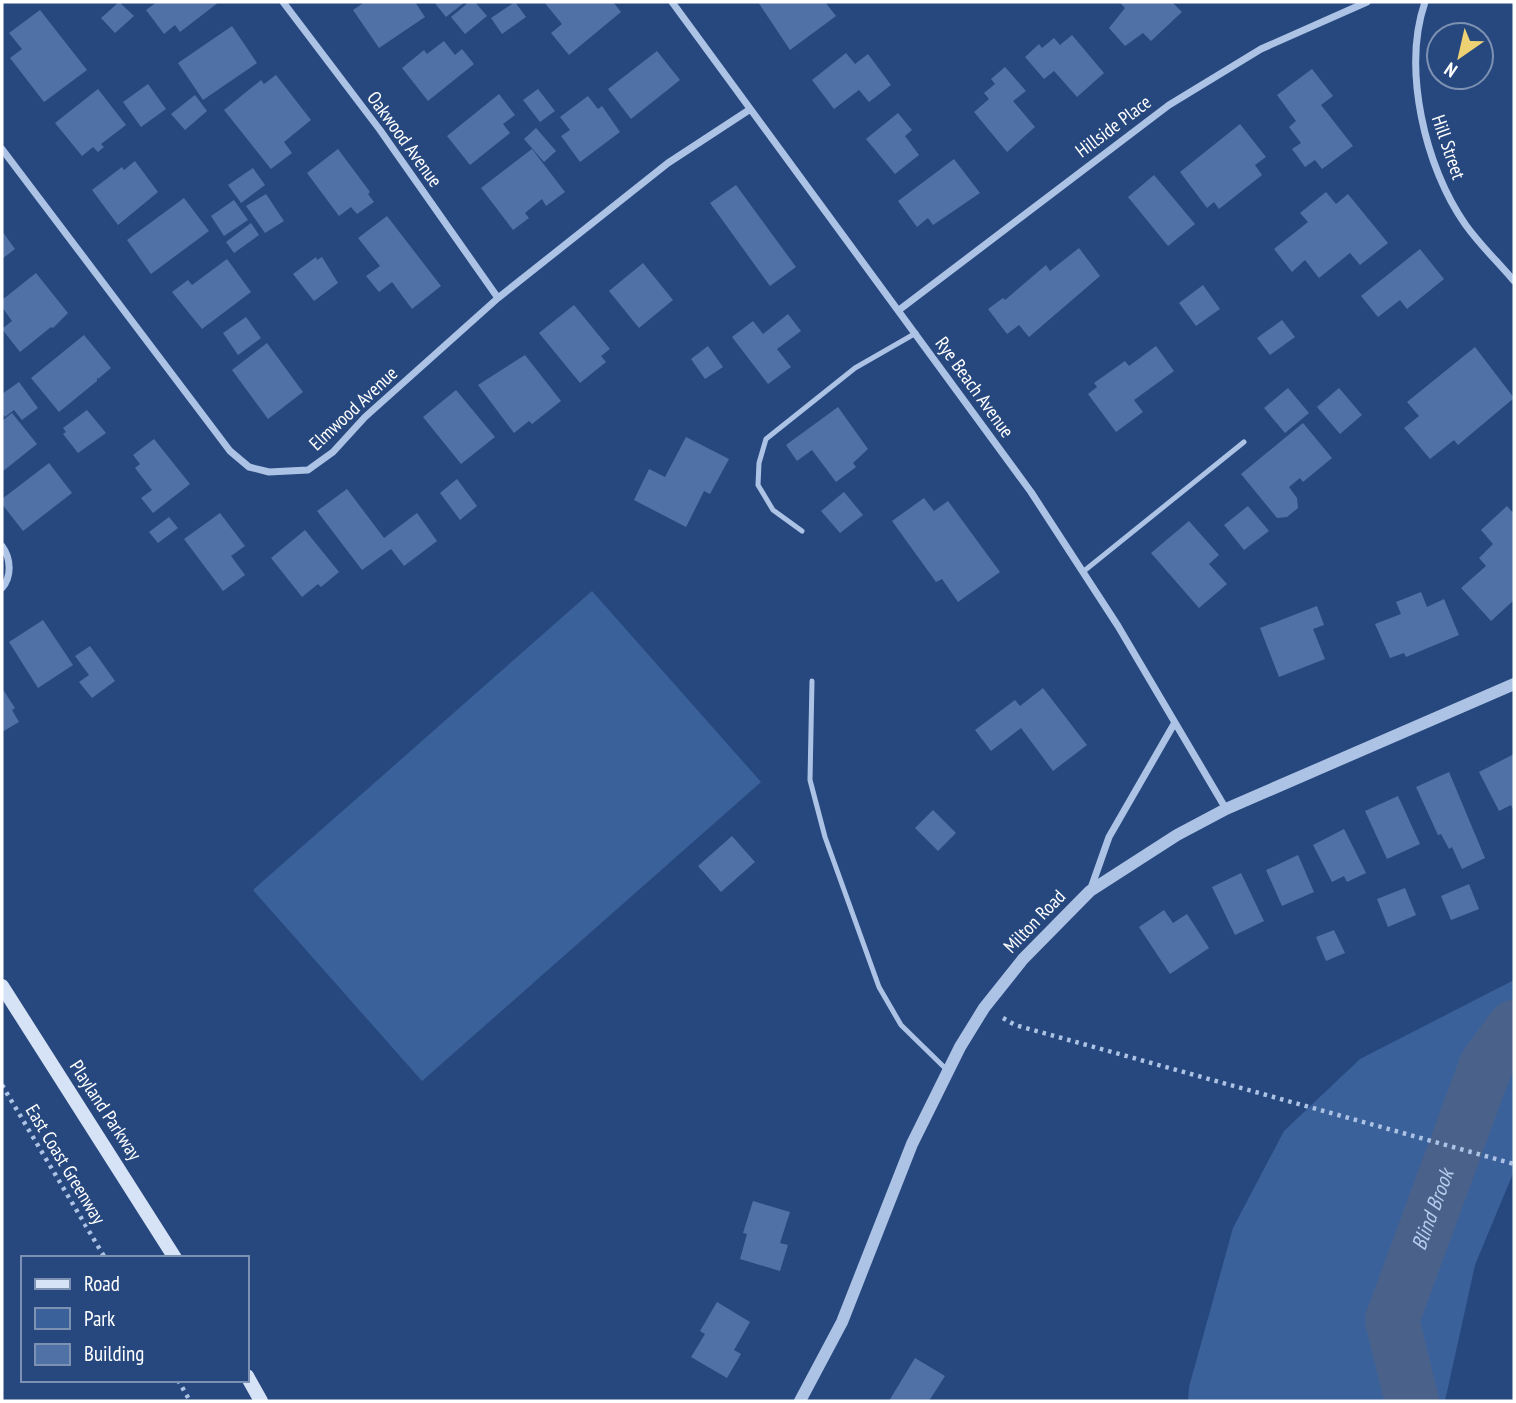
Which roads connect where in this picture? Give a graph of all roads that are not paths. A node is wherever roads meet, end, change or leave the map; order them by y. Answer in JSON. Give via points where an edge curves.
{"nodes":[{"id":1,"x":283,"y":2,"type":"edge"},
{"id":2,"x":672,"y":2,"type":"edge"},
{"id":3,"x":1367,"y":2,"type":"edge"},
{"id":4,"x":1425,"y":2,"type":"edge"},
{"id":5,"x":749,"y":110,"type":"junction"},
{"id":6,"x":2,"y":149,"type":"edge"},
{"id":7,"x":1514,"y":281,"type":"edge"},
{"id":8,"x":498,"y":298,"type":"junction"},
{"id":9,"x":899,"y":310,"type":"junction"},
{"id":10,"x":916,"y":333,"type":"junction"},
{"id":11,"x":1244,"y":442,"type":"dead end"},
{"id":12,"x":802,"y":531,"type":"dead end"},
{"id":13,"x":2,"y":546,"type":"edge"},
{"id":14,"x":1084,"y":571,"type":"junction"},
{"id":15,"x":2,"y":588,"type":"edge"},
{"id":16,"x":812,"y":681,"type":"dead end"},
{"id":17,"x":1514,"y":684,"type":"edge"},
{"id":18,"x":1174,"y":724,"type":"junction"},
{"id":19,"x":1226,"y":809,"type":"junction"},
{"id":20,"x":1090,"y":891,"type":"junction"},
{"id":21,"x":2,"y":986,"type":"edge"},
{"id":22,"x":947,"y":1070,"type":"junction"},
{"id":23,"x":175,"y":1256,"type":"edge"},
{"id":24,"x":248,"y":1378,"type":"edge"},
{"id":25,"x":261,"y":1401,"type":"edge"},
{"id":26,"x":800,"y":1401,"type":"edge"}],
"edges":[{"from":1,"to":8,"type":"street","name":"Oakwood Avenue"},
{"from":2,"to":5,"type":"street","name":"Rye Beach Avenue"},
{"from":3,"to":9,"type":"street","name":"Hillside Place","via":[[1261,49],[1169,105]]},
{"from":4,"to":7,"type":"street","name":"Hill Street","via":[[1416,80],[1423,126],[1437,171],[1464,223]]},
{"from":5,"to":8,"type":"street","name":"Elmwood Avenue","via":[[668,163]]},
{"from":5,"to":9,"type":"street","name":"Rye Beach Avenue"},
{"from":6,"to":8,"type":"street","name":"Elmwood Avenue","via":[[230,451],[249,467],[269,472],[308,470]]},
{"from":9,"to":10,"type":"street","name":"Rye Beach Avenue"},
{"from":10,"to":12,"type":"lane","via":[[855,368],[766,439],[758,485],[773,510]]},
{"from":10,"to":14,"type":"street","name":"Rye Beach Avenue"},
{"from":11,"to":14,"type":"lane"},
{"from":13,"to":15,"type":"street","via":[[9,565],[8,581]]},
{"from":14,"to":18,"type":"street","name":"Rye Beach Avenue"},
{"from":16,"to":22,"type":"lane","via":[[810,780],[825,837],[879,988],[901,1025]]},
{"from":17,"to":19,"type":"street","name":"Milton Road"},
{"from":18,"to":19,"type":"street","name":"Rye Beach Avenue"},
{"from":18,"to":20,"type":"street","via":[[1109,836]]},
{"from":19,"to":20,"type":"street","name":"Milton Road"},
{"from":20,"to":22,"type":"street","name":"Milton Road","via":[[1023,959],[984,1008]]},
{"from":21,"to":23,"type":"main road","name":"Playland Parkway"},
{"from":22,"to":26,"type":"street","name":"Milton Road","via":[[912,1144],[842,1322]]},
{"from":24,"to":25,"type":"main road"}]}
